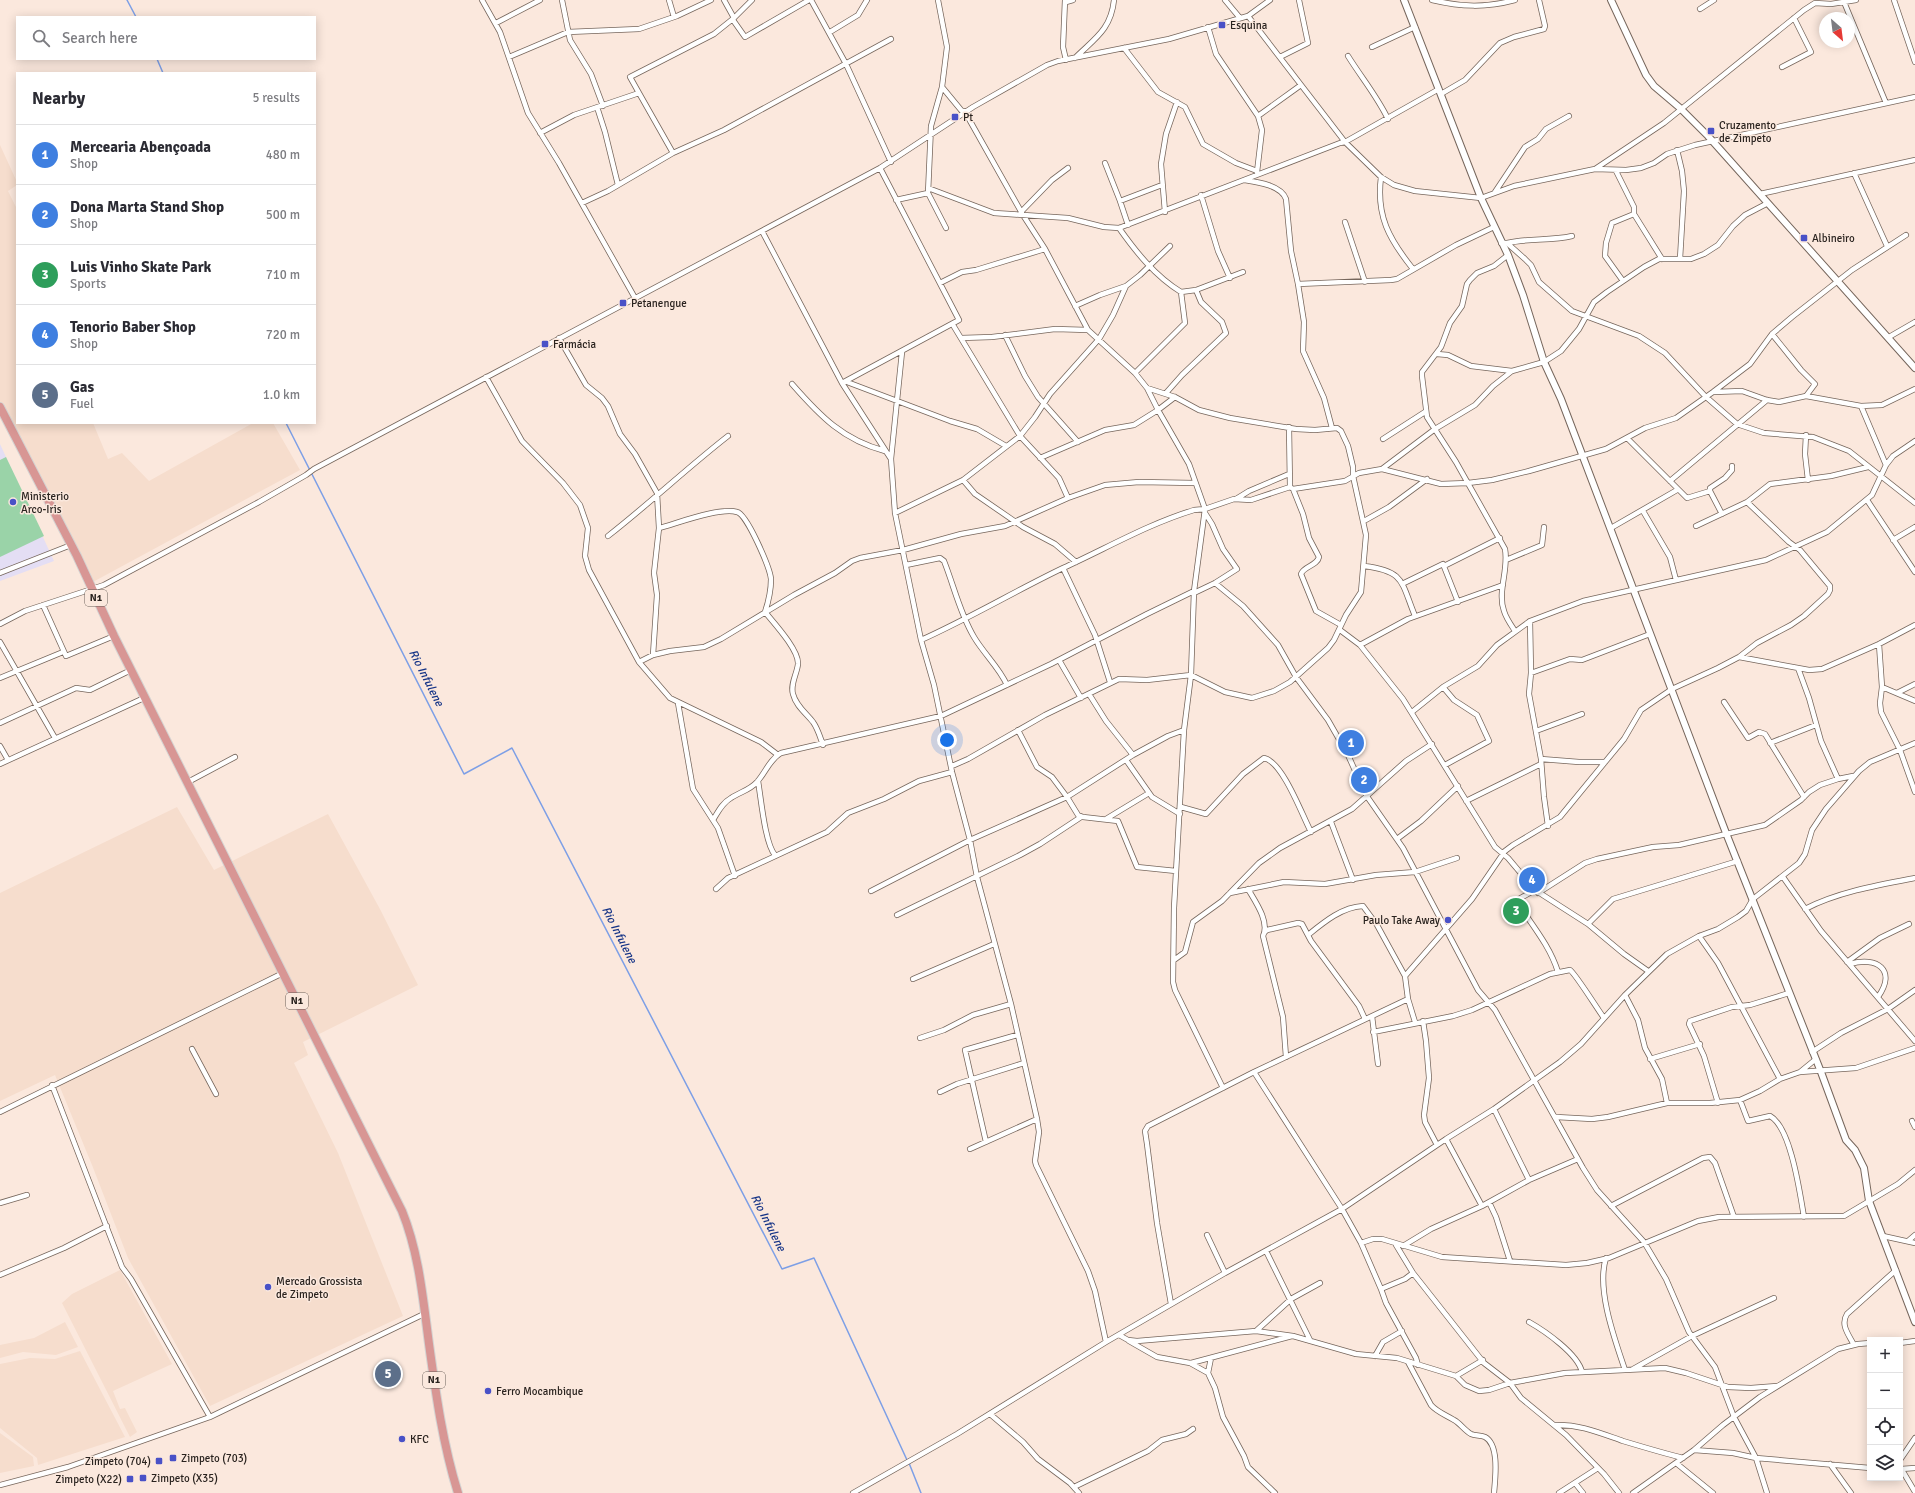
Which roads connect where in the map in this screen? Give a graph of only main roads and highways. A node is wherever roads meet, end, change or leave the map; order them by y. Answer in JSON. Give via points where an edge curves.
{"nodes":[{"id":1,"x":0,"y":407,"type":"edge"},
{"id":2,"x":458,"y":1493,"type":"edge"}],
"edges":[{"from":1,"to":2,"type":"highway","number":"N1","via":[[402,1211],[417,1260],[438,1407],[447,1457]]}]}
